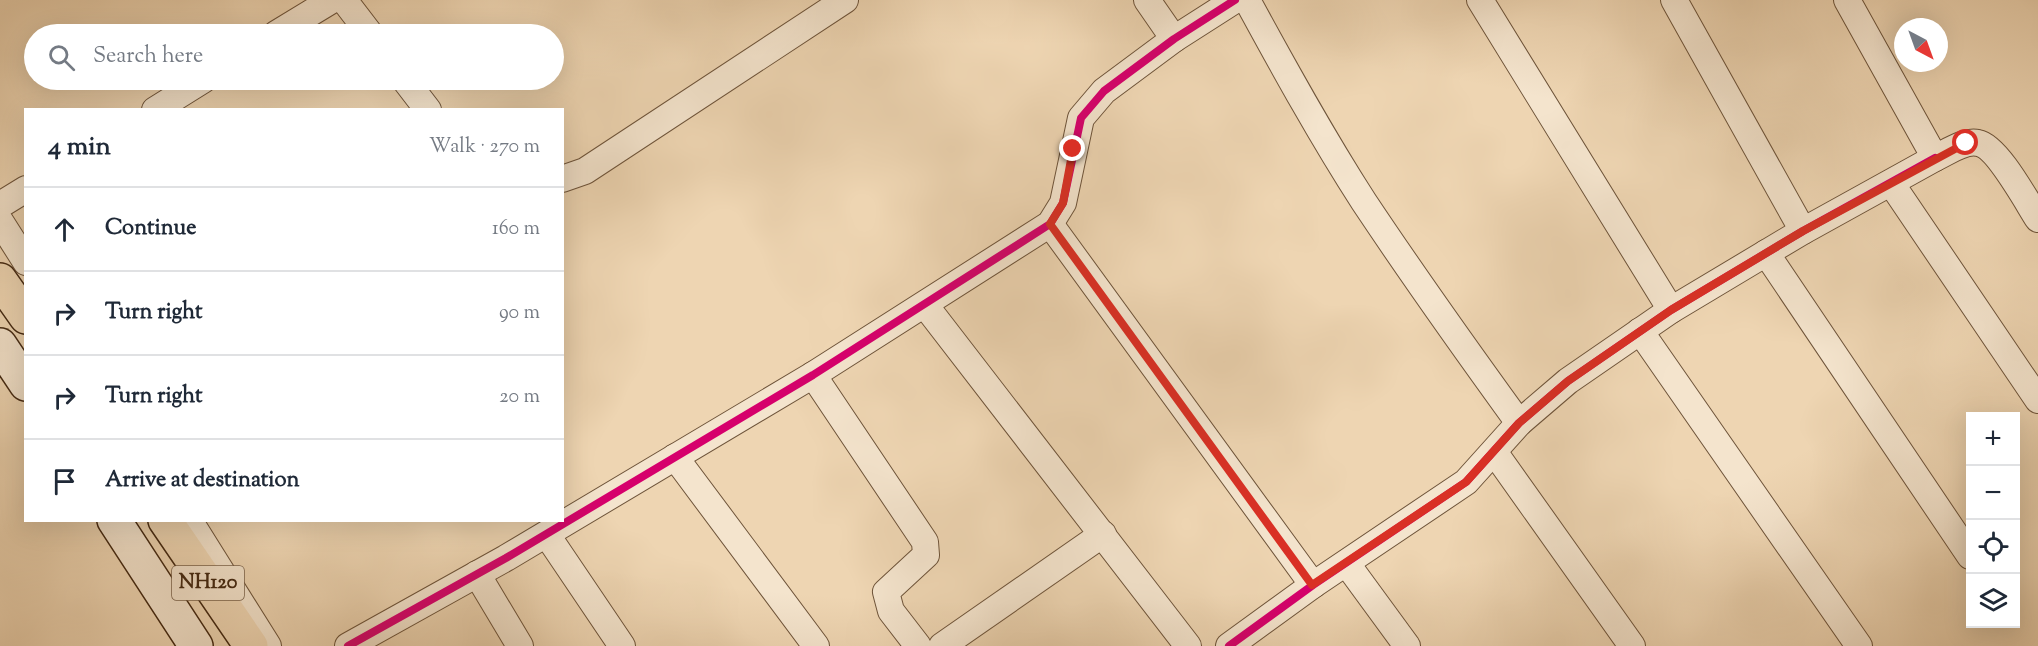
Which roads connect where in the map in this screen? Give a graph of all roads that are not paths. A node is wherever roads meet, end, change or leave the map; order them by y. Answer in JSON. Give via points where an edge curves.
{"nodes":[{"id":1,"x":332,"y":0,"type":"edge"},
{"id":2,"x":344,"y":0,"type":"edge"},
{"id":3,"x":845,"y":0,"type":"edge"},
{"id":4,"x":1147,"y":0,"type":"edge"},
{"id":5,"x":1235,"y":0,"type":"edge"},
{"id":6,"x":1247,"y":0,"type":"edge"},
{"id":7,"x":1480,"y":0,"type":"edge"},
{"id":8,"x":1674,"y":0,"type":"edge"},
{"id":9,"x":1847,"y":0,"type":"edge"},
{"id":10,"x":292,"y":24,"type":"edge"},
{"id":11,"x":362,"y":24,"type":"edge"},
{"id":12,"x":1174,"y":39,"type":"junction"},
{"id":13,"x":187,"y":90,"type":"edge"},
{"id":14,"x":413,"y":90,"type":"edge"},
{"id":15,"x":158,"y":108,"type":"edge"},
{"id":16,"x":426,"y":108,"type":"edge"},
{"id":17,"x":1935,"y":158,"type":"junction"},
{"id":18,"x":564,"y":178,"type":"edge"},
{"id":19,"x":1891,"y":183,"type":"junction"},
{"id":20,"x":24,"y":190,"type":"edge"},
{"id":21,"x":0,"y":205,"type":"edge"},
{"id":22,"x":2038,"y":219,"type":"edge"},
{"id":23,"x":0,"y":221,"type":"edge"},
{"id":24,"x":1050,"y":224,"type":"junction"},
{"id":25,"x":1803,"y":231,"type":"junction"},
{"id":26,"x":1766,"y":253,"type":"junction"},
{"id":27,"x":24,"y":259,"type":"edge"},
{"id":28,"x":0,"y":280,"type":"edge"},
{"id":29,"x":925,"y":304,"type":"junction"},
{"id":30,"x":1671,"y":310,"type":"junction"},
{"id":31,"x":24,"y":314,"type":"edge"},
{"id":32,"x":1640,"y":332,"type":"junction"},
{"id":33,"x":0,"y":345,"type":"edge"},
{"id":34,"x":813,"y":375,"type":"junction"},
{"id":35,"x":24,"y":381,"type":"edge"},
{"id":36,"x":2038,"y":400,"type":"edge"},
{"id":37,"x":1519,"y":423,"type":"junction"},
{"id":38,"x":1495,"y":453,"type":"junction"},
{"id":39,"x":675,"y":457,"type":"junction"},
{"id":40,"x":115,"y":522,"type":"edge"},
{"id":41,"x":166,"y":522,"type":"edge"},
{"id":42,"x":190,"y":522,"type":"edge"},
{"id":43,"x":1103,"y":534,"type":"junction"},
{"id":44,"x":547,"y":535,"type":"junction"},
{"id":45,"x":1966,"y":549,"type":"edge"},
{"id":46,"x":1347,"y":564,"type":"junction"},
{"id":47,"x":477,"y":574,"type":"junction"},
{"id":48,"x":1312,"y":585,"type":"junction"},
{"id":49,"x":196,"y":646,"type":"edge"},
{"id":50,"x":251,"y":646,"type":"edge"},
{"id":51,"x":268,"y":646,"type":"edge"},
{"id":52,"x":348,"y":646,"type":"edge"},
{"id":53,"x":520,"y":646,"type":"edge"},
{"id":54,"x":622,"y":646,"type":"edge"},
{"id":55,"x":816,"y":646,"type":"edge"},
{"id":56,"x":918,"y":646,"type":"edge"},
{"id":57,"x":942,"y":646,"type":"edge"},
{"id":58,"x":1188,"y":646,"type":"edge"},
{"id":59,"x":1229,"y":646,"type":"edge"},
{"id":60,"x":1407,"y":646,"type":"edge"},
{"id":61,"x":1632,"y":646,"type":"edge"},
{"id":62,"x":1860,"y":646,"type":"edge"}],
"edges":[{"from":1,"to":10,"type":"street"},
{"from":2,"to":11,"type":"street"},
{"from":3,"to":18,"type":"street","via":[[585,171]]},
{"from":4,"to":12,"type":"street"},
{"from":5,"to":12,"type":"street"},
{"from":6,"to":37,"type":"street","via":[[1363,200]]},
{"from":7,"to":30,"type":"street"},
{"from":8,"to":25,"type":"street"},
{"from":9,"to":17,"type":"street"},
{"from":12,"to":24,"type":"street","via":[[1104,91],[1081,118],[1063,203]]},
{"from":13,"to":15,"type":"street"},
{"from":14,"to":16,"type":"street"},
{"from":17,"to":19,"type":"street"},
{"from":17,"to":22,"type":"street","via":[[1966,143],[1980,143],[1992,150]]},
{"from":19,"to":25,"type":"street"},
{"from":19,"to":36,"type":"street"},
{"from":20,"to":21,"type":"street"},
{"from":23,"to":27,"type":"street"},
{"from":24,"to":29,"type":"street"},
{"from":24,"to":48,"type":"street"},
{"from":25,"to":26,"type":"street"},
{"from":26,"to":30,"type":"street"},
{"from":26,"to":45,"type":"street"},
{"from":28,"to":31,"type":"highway"},
{"from":29,"to":34,"type":"street"},
{"from":29,"to":43,"type":"street"},
{"from":30,"to":32,"type":"street"},
{"from":32,"to":37,"type":"street","via":[[1568,381]]},
{"from":32,"to":62,"type":"street"},
{"from":33,"to":35,"type":"street"},
{"from":34,"to":39,"type":"street"},
{"from":34,"to":56,"type":"street","via":[[925,542],[926,555],[886,592],[891,611]]},
{"from":37,"to":38,"type":"street"},
{"from":38,"to":46,"type":"street","via":[[1466,482]]},
{"from":38,"to":61,"type":"street"},
{"from":39,"to":44,"type":"street"},
{"from":39,"to":55,"type":"street"},
{"from":40,"to":49,"type":"street"},
{"from":41,"to":50,"type":"highway","number":"NH120"},
{"from":42,"to":51,"type":"street"},
{"from":43,"to":57,"type":"street"},
{"from":43,"to":58,"type":"street"},
{"from":44,"to":47,"type":"street"},
{"from":44,"to":54,"type":"street"},
{"from":46,"to":48,"type":"street"},
{"from":46,"to":60,"type":"street"},
{"from":47,"to":52,"type":"street"},
{"from":47,"to":53,"type":"street"},
{"from":48,"to":59,"type":"street"}]}
